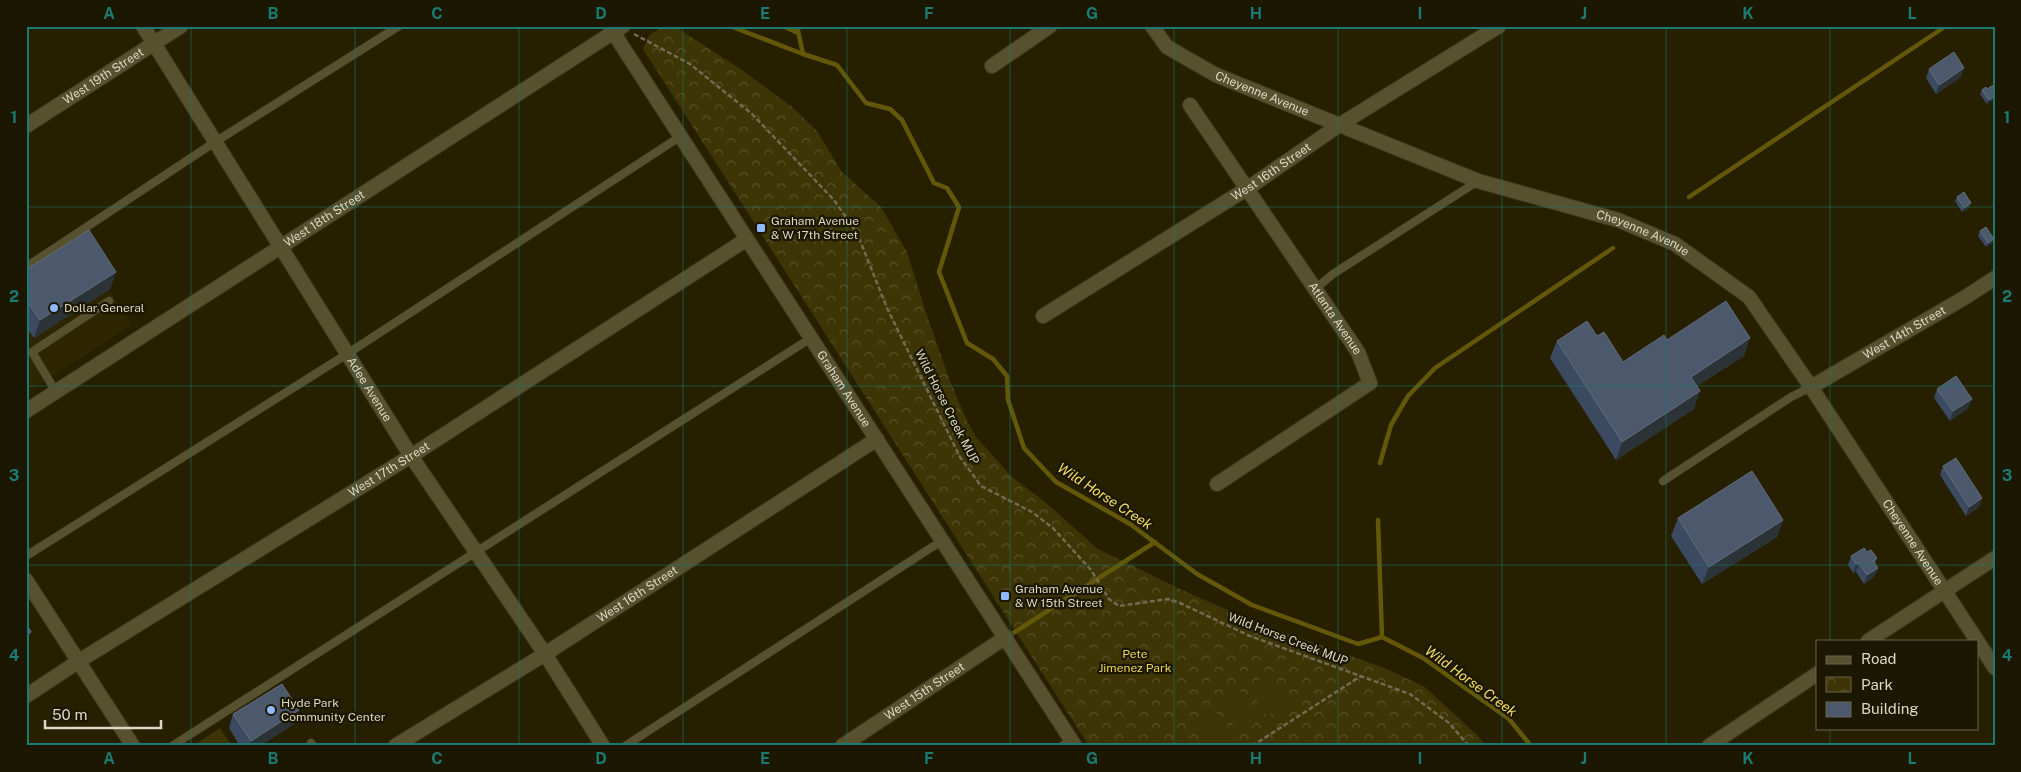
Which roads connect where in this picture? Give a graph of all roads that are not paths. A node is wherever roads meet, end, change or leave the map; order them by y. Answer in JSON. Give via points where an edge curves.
{"nodes":[{"id":1,"x":142,"y":26,"type":"edge"},
{"id":2,"x":181,"y":26,"type":"edge"},
{"id":3,"x":399,"y":26,"type":"edge"},
{"id":4,"x":1050,"y":26,"type":"edge"},
{"id":5,"x":1152,"y":26,"type":"edge"},
{"id":6,"x":1499,"y":26,"type":"edge"},
{"id":7,"x":617,"y":28,"type":"edge"},
{"id":8,"x":154,"y":44,"type":"junction"},
{"id":9,"x":992,"y":66,"type":"dead end"},
{"id":10,"x":1190,"y":104,"type":"dead end"},
{"id":11,"x":1341,"y":124,"type":"junction"},
{"id":12,"x":26,"y":126,"type":"edge"},
{"id":13,"x":681,"y":136,"type":"junction"},
{"id":14,"x":216,"y":142,"type":"junction"},
{"id":15,"x":1478,"y":180,"type":"junction"},
{"id":16,"x":1248,"y":188,"type":"junction"},
{"id":17,"x":747,"y":239,"type":"junction"},
{"id":18,"x":281,"y":247,"type":"junction"},
{"id":19,"x":26,"y":268,"type":"edge"},
{"id":20,"x":1995,"y":278,"type":"edge"},
{"id":21,"x":1315,"y":289,"type":"junction"},
{"id":22,"x":110,"y":301,"type":"dead end"},
{"id":23,"x":1043,"y":316,"type":"dead end"},
{"id":24,"x":811,"y":338,"type":"junction"},
{"id":25,"x":347,"y":354,"type":"junction"},
{"id":26,"x":1811,"y":387,"type":"junction"},
{"id":27,"x":56,"y":392,"type":"junction"},
{"id":28,"x":26,"y":411,"type":"edge"},
{"id":29,"x":877,"y":439,"type":"junction"},
{"id":30,"x":411,"y":456,"type":"junction"},
{"id":31,"x":1662,"y":481,"type":"dead end"},
{"id":32,"x":1217,"y":484,"type":"dead end"},
{"id":33,"x":943,"y":540,"type":"junction"},
{"id":34,"x":477,"y":553,"type":"junction"},
{"id":35,"x":26,"y":556,"type":"edge"},
{"id":36,"x":1995,"y":558,"type":"edge"},
{"id":37,"x":26,"y":580,"type":"edge"},
{"id":38,"x":1944,"y":590,"type":"junction"},
{"id":39,"x":1006,"y":638,"type":"junction"},
{"id":40,"x":1869,"y":640,"type":"edge"},
{"id":41,"x":1977,"y":640,"type":"edge"},
{"id":42,"x":1978,"y":642,"type":"edge"},
{"id":43,"x":545,"y":654,"type":"junction"},
{"id":44,"x":79,"y":661,"type":"junction"},
{"id":45,"x":1995,"y":668,"type":"edge"},
{"id":46,"x":1816,"y":675,"type":"edge"},
{"id":47,"x":26,"y":696,"type":"edge"},
{"id":48,"x":1070,"y":744,"type":"edge"},
{"id":49,"x":133,"y":746,"type":"edge"},
{"id":50,"x":172,"y":746,"type":"edge"},
{"id":51,"x":395,"y":746,"type":"edge"},
{"id":52,"x":603,"y":746,"type":"edge"},
{"id":53,"x":625,"y":746,"type":"edge"},
{"id":54,"x":842,"y":746,"type":"edge"},
{"id":55,"x":1709,"y":746,"type":"edge"}],
"edges":[{"from":1,"to":8,"type":"street","name":"Adee Avenue"},
{"from":2,"to":8,"type":"street","name":"West 19th Street"},
{"from":3,"to":14,"type":"lane"},
{"from":4,"to":9,"type":"street"},
{"from":5,"to":11,"type":"street","name":"Cheyenne Avenue","via":[[1167,48],[1216,75]]},
{"from":6,"to":11,"type":"street","name":"West 16th Street"},
{"from":7,"to":13,"type":"street","name":"Graham Avenue"},
{"from":7,"to":18,"type":"street","name":"West 18th Street"},
{"from":8,"to":12,"type":"street","name":"West 19th Street"},
{"from":8,"to":14,"type":"street","name":"Adee Avenue"},
{"from":10,"to":16,"type":"street","name":"Atlanta Avenue"},
{"from":11,"to":15,"type":"street","name":"Cheyenne Avenue"},
{"from":11,"to":16,"type":"street","name":"West 16th Street"},
{"from":13,"to":17,"type":"street","name":"Graham Avenue"},
{"from":13,"to":25,"type":"lane"},
{"from":14,"to":18,"type":"street","name":"Adee Avenue"},
{"from":14,"to":19,"type":"lane"},
{"from":15,"to":21,"type":"lane"},
{"from":15,"to":26,"type":"street","name":"Cheyenne Avenue","via":[[1618,220],[1675,244],[1749,297]]},
{"from":16,"to":21,"type":"street","name":"Atlanta Avenue"},
{"from":16,"to":23,"type":"street","name":"West 16th Street"},
{"from":17,"to":24,"type":"street","name":"Graham Avenue"},
{"from":17,"to":30,"type":"street","name":"West 17th Street"},
{"from":18,"to":25,"type":"street","name":"Adee Avenue"},
{"from":18,"to":27,"type":"street","name":"West 18th Street"},
{"from":20,"to":26,"type":"street","name":"West 14th Street"},
{"from":21,"to":32,"type":"street","name":"Atlanta Avenue","via":[[1358,352],[1370,383]]},
{"from":22,"to":27,"type":"lane","via":[[32,352]]},
{"from":24,"to":29,"type":"street","name":"Graham Avenue"},
{"from":24,"to":34,"type":"lane"},
{"from":25,"to":30,"type":"street","name":"Adee Avenue"},
{"from":25,"to":35,"type":"lane"},
{"from":26,"to":31,"type":"lane"},
{"from":26,"to":38,"type":"street","name":"Cheyenne Avenue"},
{"from":27,"to":28,"type":"street","name":"West 18th Street"},
{"from":29,"to":33,"type":"street","name":"Graham Avenue"},
{"from":29,"to":43,"type":"street","name":"West 16th Street"},
{"from":30,"to":34,"type":"street","name":"Adee Avenue"},
{"from":30,"to":44,"type":"street","name":"West 17th Street"},
{"from":33,"to":39,"type":"street","name":"Graham Avenue"},
{"from":33,"to":53,"type":"lane"},
{"from":34,"to":43,"type":"street","name":"Adee Avenue"},
{"from":34,"to":50,"type":"lane"},
{"from":36,"to":38,"type":"street"},
{"from":37,"to":44,"type":"street"},
{"from":38,"to":40,"type":"street"},
{"from":38,"to":41,"type":"street","name":"Cheyenne Avenue"},
{"from":39,"to":48,"type":"street","name":"Graham Avenue"},
{"from":39,"to":54,"type":"street","name":"West 15th Street"},
{"from":42,"to":45,"type":"street","name":"Cheyenne Avenue"},
{"from":43,"to":51,"type":"street","name":"West 16th Street"},
{"from":43,"to":52,"type":"street","name":"Adee Avenue"},
{"from":44,"to":47,"type":"street","name":"West 17th Street"},
{"from":44,"to":49,"type":"street"},
{"from":46,"to":55,"type":"street"}]}
